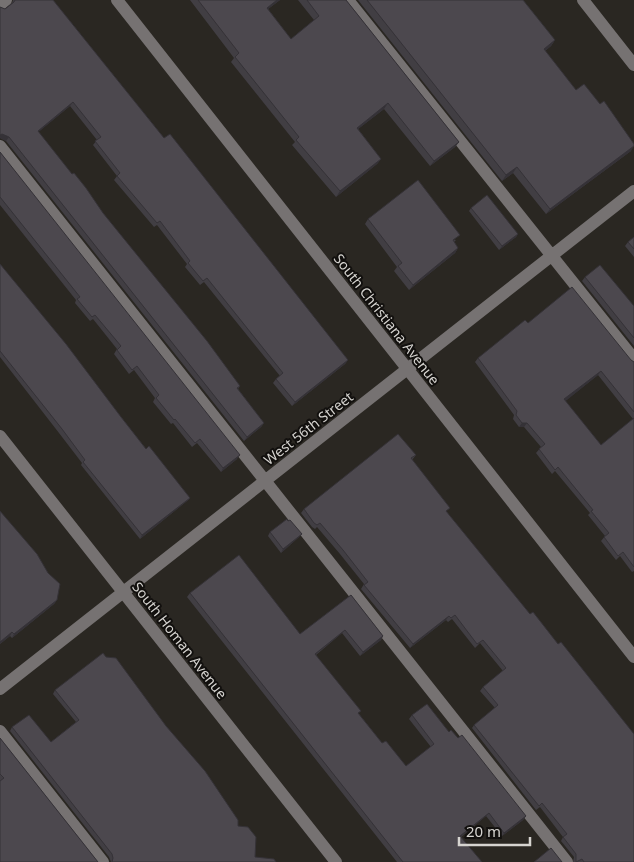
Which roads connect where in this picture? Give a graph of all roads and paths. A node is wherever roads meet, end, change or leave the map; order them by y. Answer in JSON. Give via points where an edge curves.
{"nodes":[{"id":1,"x":6,"y":0,"type":"edge"},
{"id":2,"x":117,"y":0,"type":"edge"},
{"id":3,"x":348,"y":0,"type":"edge"},
{"id":4,"x":583,"y":0,"type":"edge"},
{"id":5,"x":0,"y":5,"type":"edge"},
{"id":6,"x":634,"y":65,"type":"edge"},
{"id":7,"x":0,"y":146,"type":"edge"},
{"id":8,"x":634,"y":191,"type":"edge"},
{"id":9,"x":552,"y":255,"type":"junction"},
{"id":10,"x":634,"y":359,"type":"edge"},
{"id":11,"x":407,"y":369,"type":"junction"},
{"id":12,"x":0,"y":436,"type":"edge"},
{"id":13,"x":267,"y":480,"type":"junction"},
{"id":14,"x":124,"y":592,"type":"junction"},
{"id":15,"x":634,"y":657,"type":"edge"},
{"id":16,"x":0,"y":690,"type":"edge"},
{"id":17,"x":0,"y":731,"type":"edge"},
{"id":18,"x":103,"y":862,"type":"edge"},
{"id":19,"x":336,"y":862,"type":"edge"},
{"id":20,"x":567,"y":862,"type":"edge"}],
"edges":[{"from":1,"to":5,"type":"street"},
{"from":2,"to":11,"type":"street","name":"South Christiana Avenue"},
{"from":3,"to":9,"type":"street"},
{"from":4,"to":6,"type":"street"},
{"from":7,"to":13,"type":"street"},
{"from":8,"to":9,"type":"street","name":"West 56th Street"},
{"from":9,"to":10,"type":"street"},
{"from":9,"to":11,"type":"street","name":"West 56th Street"},
{"from":11,"to":13,"type":"street","name":"West 56th Street"},
{"from":11,"to":15,"type":"street","name":"South Christiana Avenue"},
{"from":12,"to":14,"type":"street","name":"South Homan Avenue"},
{"from":13,"to":14,"type":"street","name":"West 56th Street"},
{"from":13,"to":20,"type":"street"},
{"from":14,"to":16,"type":"street","name":"West 56th Street"},
{"from":14,"to":19,"type":"street","name":"South Homan Avenue"},
{"from":17,"to":18,"type":"street"}]}
